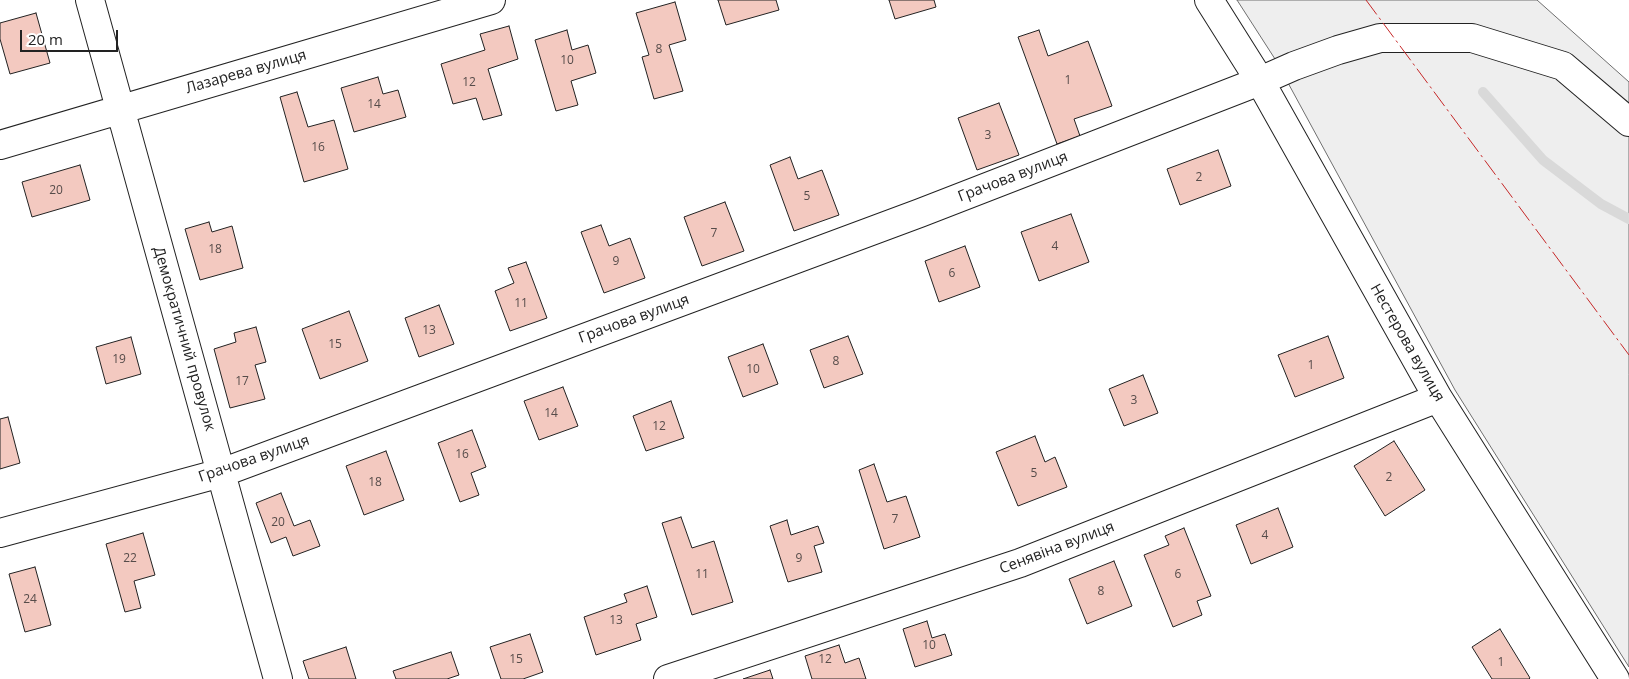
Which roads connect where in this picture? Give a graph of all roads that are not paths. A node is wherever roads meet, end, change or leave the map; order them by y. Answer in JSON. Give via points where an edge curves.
{"nodes":[{"id":1,"x":90,"y":0,"type":"edge"},
{"id":2,"x":491,"y":0,"type":"edge"},
{"id":3,"x":1209,"y":0,"type":"edge"},
{"id":4,"x":1260,"y":82,"type":"junction"},
{"id":5,"x":120,"y":109,"type":"junction"},
{"id":6,"x":1629,"y":122,"type":"edge"},
{"id":7,"x":0,"y":144,"type":"edge"},
{"id":8,"x":1438,"y":398,"type":"junction"},
{"id":9,"x":221,"y":472,"type":"junction"},
{"id":10,"x":0,"y":533,"type":"edge"},
{"id":11,"x":278,"y":679,"type":"edge"},
{"id":12,"x":668,"y":679,"type":"edge"},
{"id":13,"x":1615,"y":679,"type":"edge"}],
"edges":[{"from":1,"to":5,"type":"street","name":"Демократичний провулок"},
{"from":2,"to":5,"type":"street","name":"Лазарева вулиця"},
{"from":3,"to":4,"type":"street","name":"Нестерова вулиця"},
{"from":4,"to":6,"type":"street","name":"Грачова вулиця","via":[[1294,66],[1380,38],[1472,38],[1563,66]]},
{"from":4,"to":8,"type":"street","name":"Нестерова вулиця"},
{"from":4,"to":9,"type":"street","name":"Грачова вулиця","via":[[920,213]]},
{"from":5,"to":7,"type":"street","name":"Лазарева вулиця"},
{"from":5,"to":9,"type":"street","name":"Демократичний провулок"},
{"from":8,"to":12,"type":"street","name":"Сенявіна вулиця","via":[[1020,563]]},
{"from":8,"to":13,"type":"street","name":"Нестерова вулиця"},
{"from":9,"to":10,"type":"street","name":"Грачова вулиця"},
{"from":9,"to":11,"type":"street","name":"Демократичний провулок"}]}
